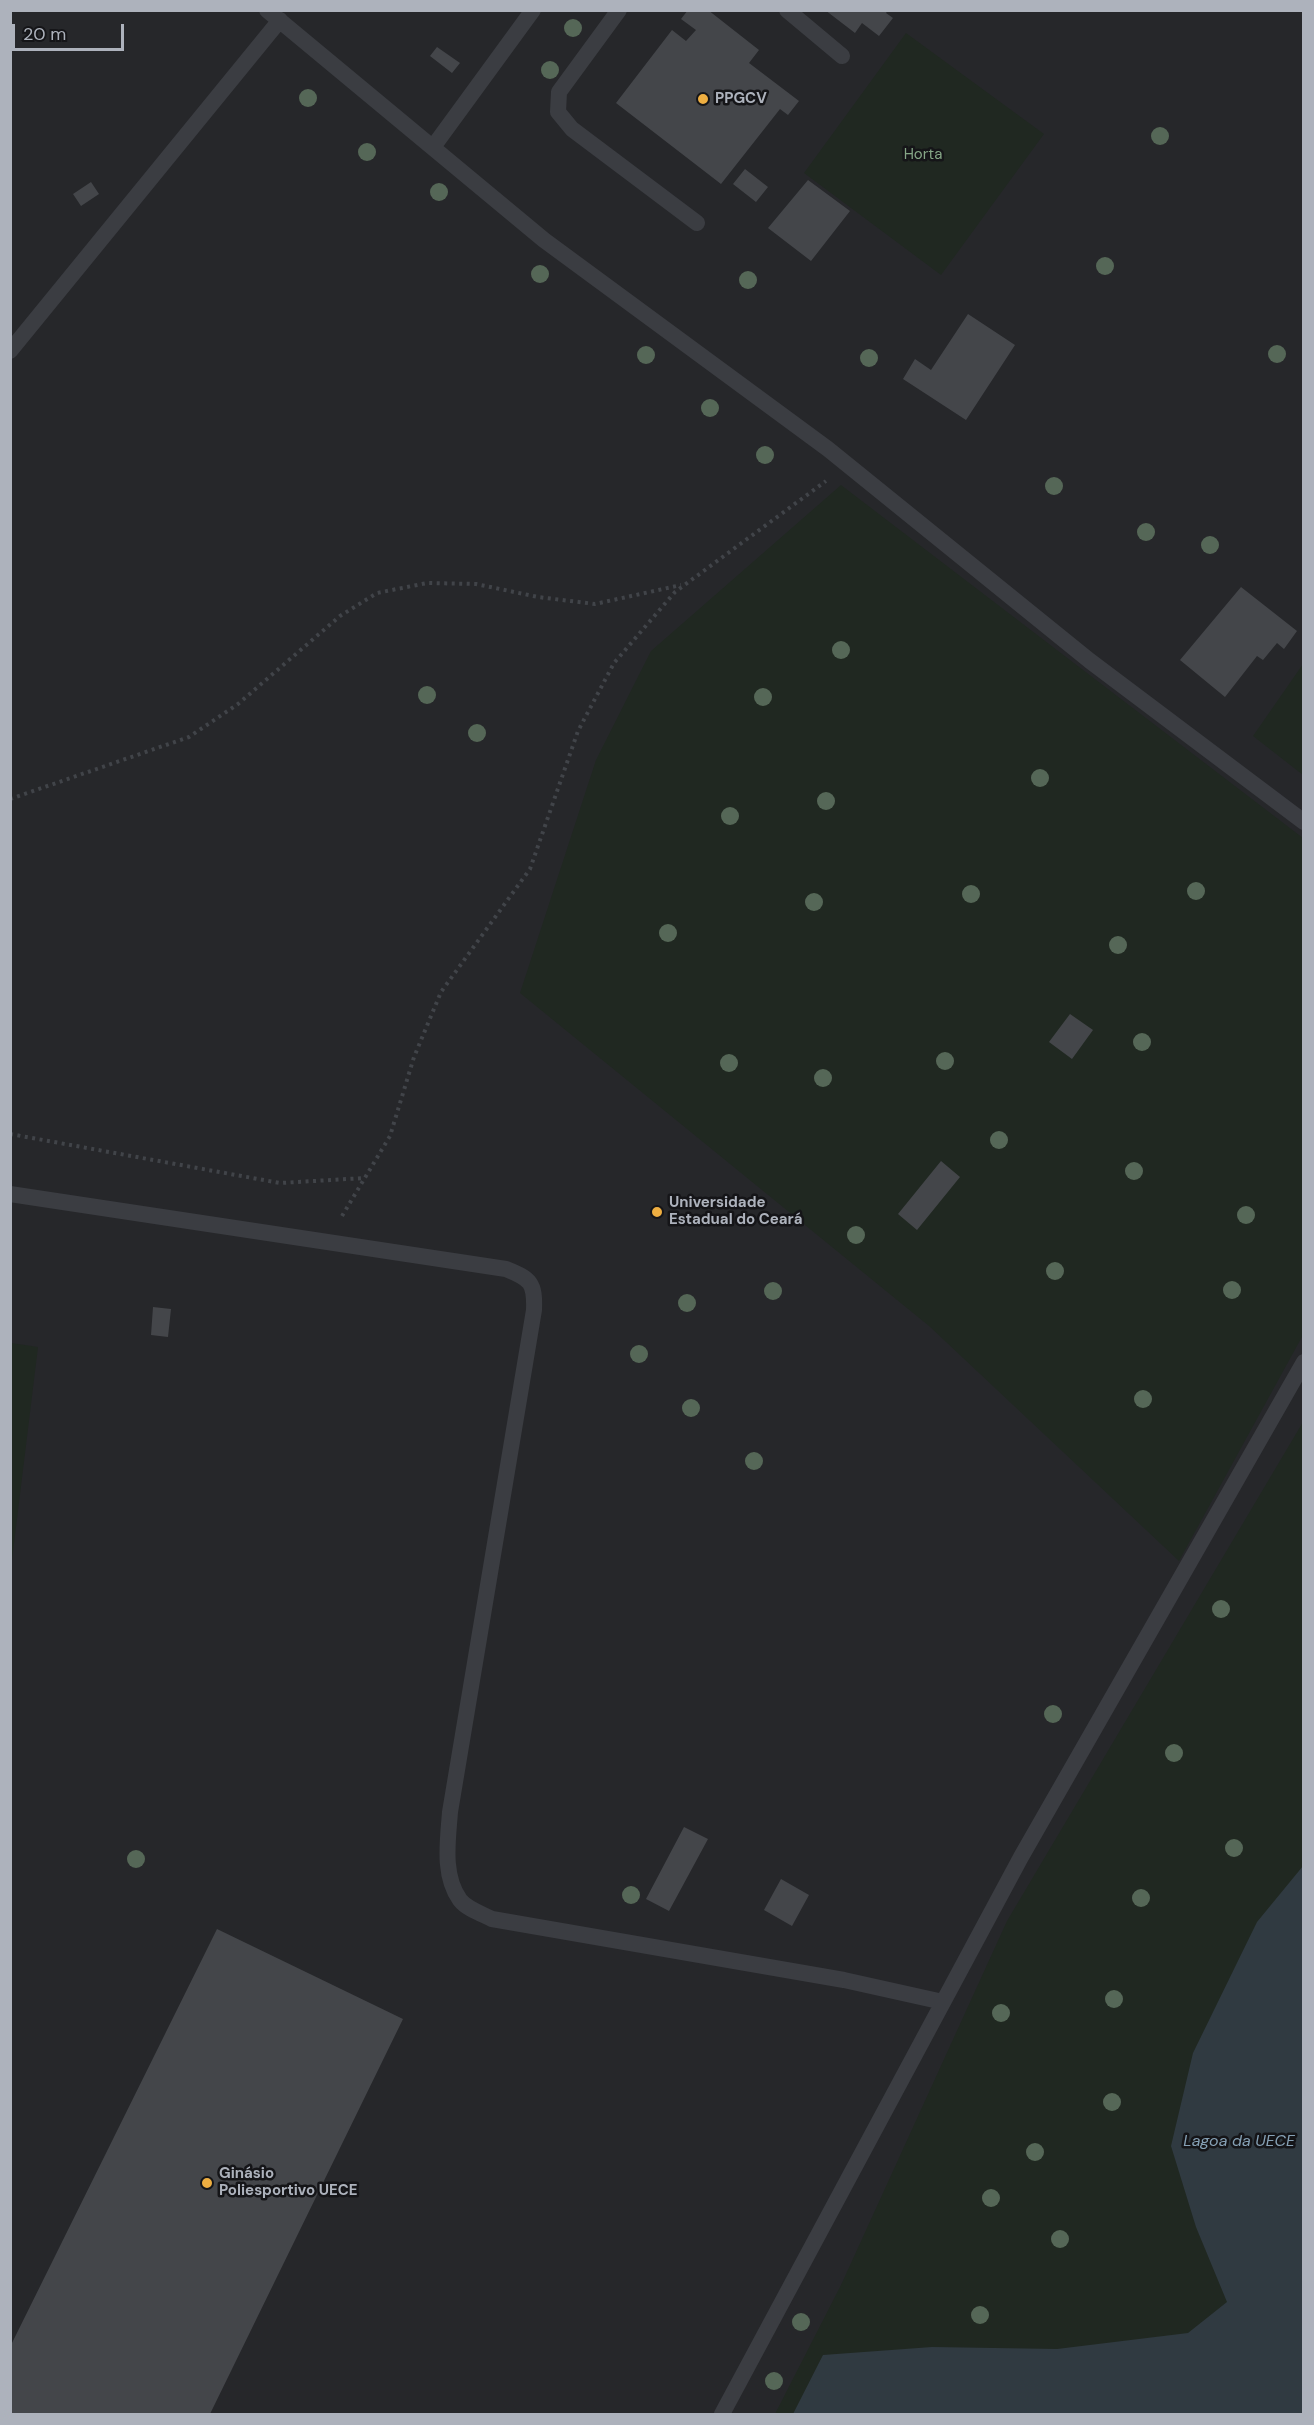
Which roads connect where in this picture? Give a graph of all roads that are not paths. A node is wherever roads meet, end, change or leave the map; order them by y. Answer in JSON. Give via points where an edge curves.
{"nodes":[{"id":1,"x":532,"y":10,"type":"edge"},
{"id":2,"x":619,"y":10,"type":"edge"},
{"id":3,"x":787,"y":10,"type":"edge"},
{"id":4,"x":274,"y":15,"type":"edge"},
{"id":5,"x":842,"y":56,"type":"dead end"},
{"id":6,"x":433,"y":147,"type":"junction"},
{"id":7,"x":697,"y":223,"type":"dead end"},
{"id":8,"x":10,"y":351,"type":"edge"},
{"id":9,"x":1304,"y":822,"type":"edge"},
{"id":10,"x":10,"y":1194,"type":"edge"},
{"id":11,"x":1304,"y":1362,"type":"edge"},
{"id":12,"x":943,"y":2002,"type":"junction"},
{"id":13,"x":722,"y":2415,"type":"edge"}],
"edges":[{"from":1,"to":6,"type":"lane"},
{"from":2,"to":7,"type":"lane","via":[[559,92],[558,112],[572,129]]},
{"from":3,"to":5,"type":"lane"},
{"from":4,"to":6,"type":"lane"},
{"from":4,"to":8,"type":"lane"},
{"from":6,"to":9,"type":"lane","via":[[543,240],[848,465],[1090,661]]},
{"from":10,"to":12,"type":"lane","via":[[506,1269],[526,1277],[535,1290],[534,1310],[450,1812],[447,1858],[460,1900],[492,1919],[844,1980]]},
{"from":11,"to":12,"type":"lane"},
{"from":12,"to":13,"type":"lane"}]}
